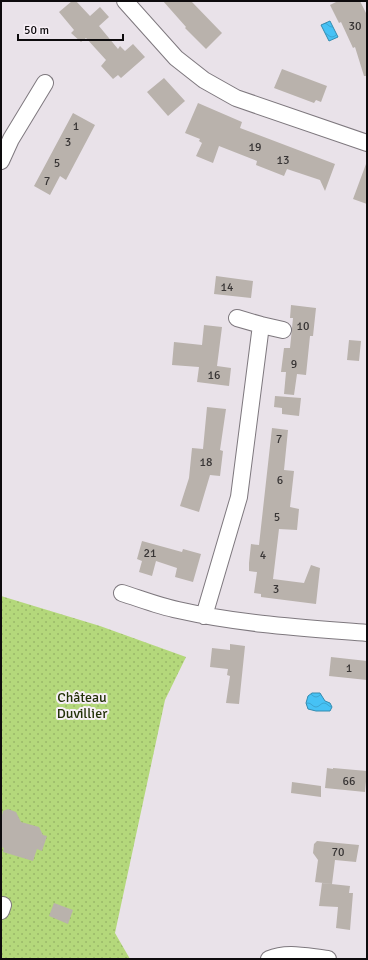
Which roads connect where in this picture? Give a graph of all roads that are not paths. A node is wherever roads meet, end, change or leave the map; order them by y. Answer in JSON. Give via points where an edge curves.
{"nodes":[{"id":1,"x":125,"y":1,"type":"edge"},
{"id":2,"x":45,"y":83,"type":"dead end"},
{"id":3,"x":6,"y":138,"type":"edge"},
{"id":4,"x":367,"y":143,"type":"edge"},
{"id":5,"x":1,"y":161,"type":"edge"},
{"id":6,"x":237,"y":318,"type":"dead end"},
{"id":7,"x":261,"y":325,"type":"junction"},
{"id":8,"x":283,"y":330,"type":"dead end"},
{"id":9,"x":122,"y":594,"type":"dead end"},
{"id":10,"x":204,"y":616,"type":"junction"},
{"id":11,"x":367,"y":633,"type":"edge"},
{"id":12,"x":269,"y":959,"type":"edge"},
{"id":13,"x":328,"y":959,"type":"edge"}],
"edges":[{"from":1,"to":4,"type":"street","via":[[176,58],[204,80],[236,98]]},
{"from":2,"to":3,"type":"street"},
{"from":3,"to":5,"type":"street"},
{"from":6,"to":7,"type":"street"},
{"from":7,"to":8,"type":"street"},
{"from":7,"to":10,"type":"street","via":[[239,497]]},
{"from":9,"to":10,"type":"street"},
{"from":10,"to":11,"type":"street","via":[[288,627]]},
{"from":12,"to":13,"type":"street","via":[[288,954]]}]}
